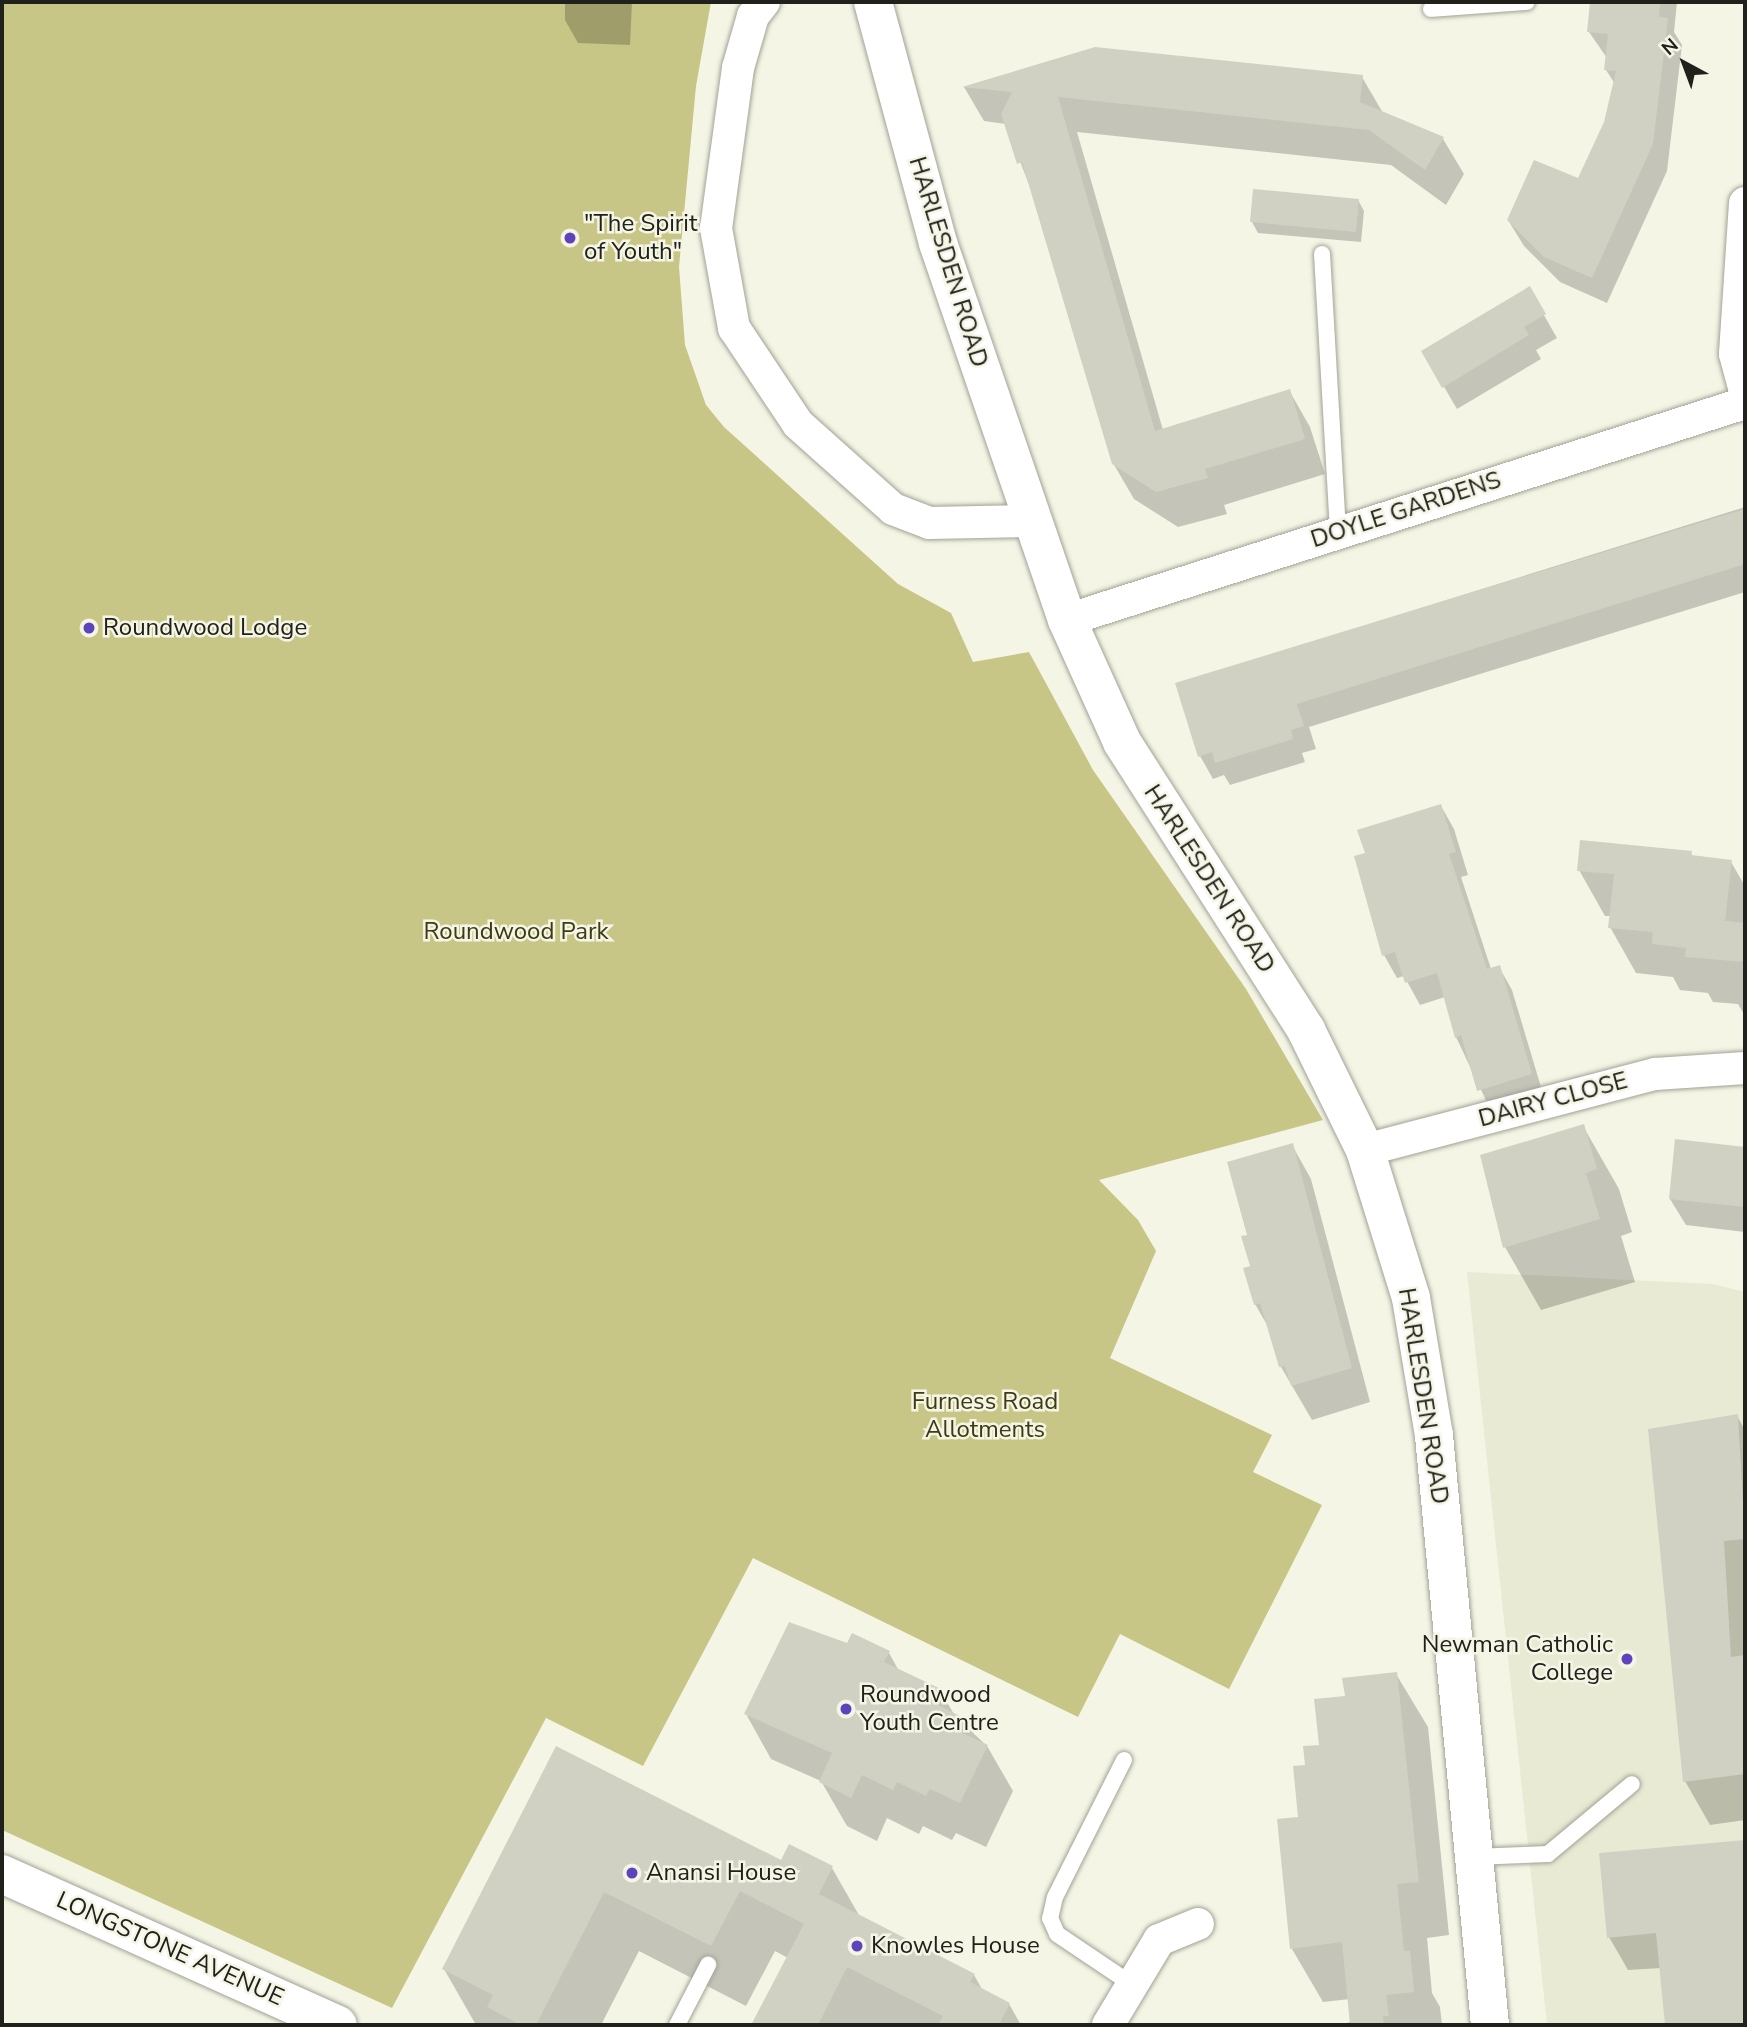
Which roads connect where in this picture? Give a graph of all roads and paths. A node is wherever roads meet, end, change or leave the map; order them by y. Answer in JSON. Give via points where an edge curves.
{"nodes":[{"id":1,"x":764,"y":2,"type":"edge"},
{"id":2,"x":873,"y":2,"type":"edge"},
{"id":3,"x":1527,"y":2,"type":"edge"},
{"id":4,"x":1431,"y":9,"type":"dead end"},
{"id":5,"x":1745,"y":203,"type":"edge"},
{"id":6,"x":1322,"y":254,"type":"dead end"},
{"id":7,"x":1745,"y":391,"type":"edge"},
{"id":8,"x":1745,"y":403,"type":"edge"},
{"id":9,"x":1030,"y":521,"type":"junction"},
{"id":10,"x":1338,"y":531,"type":"junction"},
{"id":11,"x":1067,"y":620,"type":"junction"},
{"id":12,"x":1745,"y":1068,"type":"edge"},
{"id":13,"x":1365,"y":1150,"type":"junction"},
{"id":14,"x":1124,"y":1760,"type":"dead end"},
{"id":15,"x":1632,"y":1784,"type":"dead end"},
{"id":16,"x":1474,"y":1857,"type":"junction"},
{"id":17,"x":2,"y":1874,"type":"edge"},
{"id":18,"x":1198,"y":1924,"type":"dead end"},
{"id":19,"x":708,"y":1965,"type":"dead end"},
{"id":20,"x":1130,"y":1983,"type":"junction"},
{"id":21,"x":338,"y":2025,"type":"edge"},
{"id":22,"x":677,"y":2025,"type":"edge"},
{"id":23,"x":1108,"y":2025,"type":"edge"},
{"id":24,"x":1490,"y":2025,"type":"edge"}],
"edges":[{"from":1,"to":9,"type":"street","via":[[752,16],[738,68],[716,228],[734,328],[798,425],[893,509],[929,523]]},
{"from":2,"to":9,"type":"street","name":"HARLESDEN ROAD","via":[[938,243]]},
{"from":3,"to":4,"type":"lane"},
{"from":5,"to":7,"type":"street","via":[[1735,354]]},
{"from":6,"to":10,"type":"lane"},
{"from":8,"to":10,"type":"street","name":"DOYLE GARDENS"},
{"from":9,"to":11,"type":"street","name":"HARLESDEN ROAD"},
{"from":10,"to":11,"type":"street","name":"DOYLE GARDENS"},
{"from":11,"to":13,"type":"street","name":"HARLESDEN ROAD","via":[[1122,742],[1306,1030]]},
{"from":12,"to":13,"type":"street","name":"DAIRY CLOSE","via":[[1655,1074]]},
{"from":13,"to":16,"type":"street","name":"HARLESDEN ROAD","via":[[1410,1298],[1434,1436]]},
{"from":14,"to":20,"type":"lane","via":[[1055,1897],[1050,1918],[1057,1934]]},
{"from":15,"to":16,"type":"lane","via":[[1548,1854]]},
{"from":16,"to":24,"type":"street","name":"HARLESDEN ROAD"},
{"from":17,"to":21,"type":"street","name":"LONGSTONE AVENUE"},
{"from":18,"to":20,"type":"street","via":[[1159,1940]]},
{"from":19,"to":22,"type":"lane"},
{"from":20,"to":23,"type":"street"}]}
